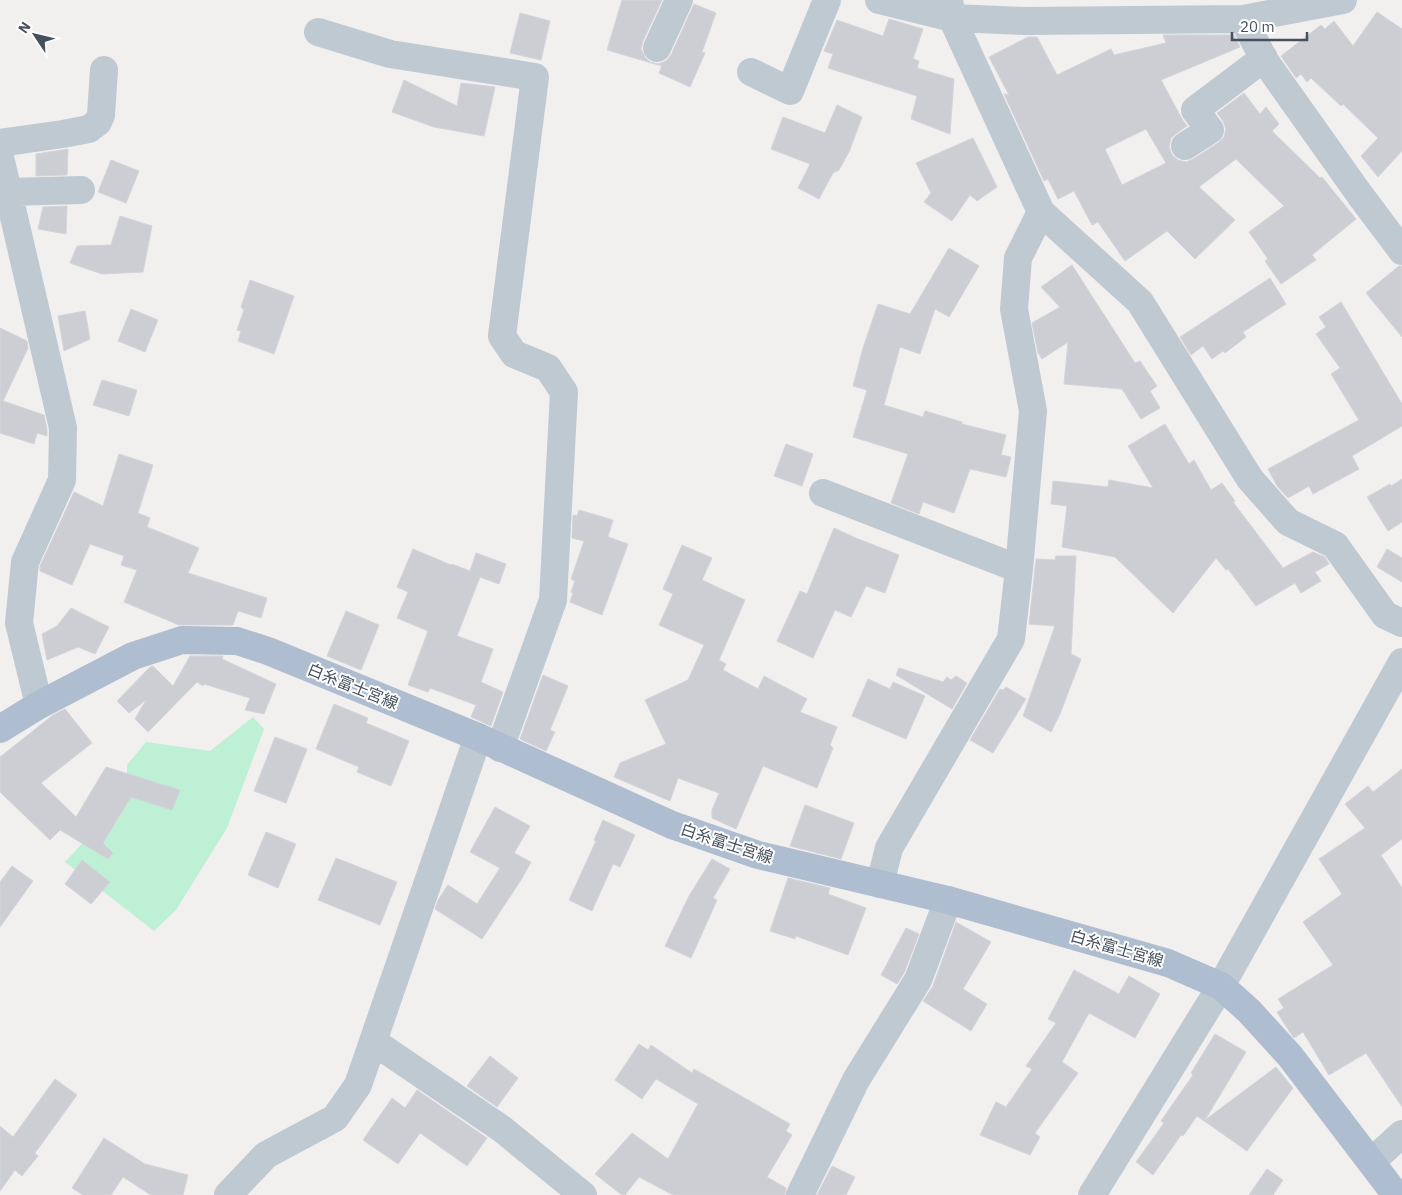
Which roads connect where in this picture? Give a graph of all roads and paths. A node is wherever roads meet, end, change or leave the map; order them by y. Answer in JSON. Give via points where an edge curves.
{"nodes":[{"id":1,"x":679,"y":0,"type":"edge"},
{"id":2,"x":828,"y":0,"type":"edge"},
{"id":3,"x":878,"y":0,"type":"edge"},
{"id":4,"x":1343,"y":0,"type":"edge"},
{"id":5,"x":950,"y":9,"type":"edge"},
{"id":6,"x":1257,"y":11,"type":"edge"},
{"id":7,"x":318,"y":32,"type":"dead end"},
{"id":8,"x":657,"y":48,"type":"dead end"},
{"id":9,"x":1264,"y":58,"type":"junction"},
{"id":10,"x":104,"y":70,"type":"dead end"},
{"id":11,"x":751,"y":72,"type":"dead end"},
{"id":12,"x":0,"y":143,"type":"edge"},
{"id":13,"x":1185,"y":146,"type":"dead end"},
{"id":14,"x":0,"y":157,"type":"edge"},
{"id":15,"x":81,"y":190,"type":"dead end"},
{"id":16,"x":8,"y":192,"type":"junction"},
{"id":17,"x":1041,"y":212,"type":"junction"},
{"id":18,"x":10,"y":234,"type":"edge"},
{"id":19,"x":1402,"y":251,"type":"edge"},
{"id":20,"x":823,"y":493,"type":"dead end"},
{"id":21,"x":1019,"y":570,"type":"junction"},
{"id":22,"x":9,"y":619,"type":"edge"},
{"id":23,"x":1402,"y":623,"type":"edge"},
{"id":24,"x":1402,"y":662,"type":"edge"},
{"id":25,"x":39,"y":705,"type":"junction"},
{"id":26,"x":0,"y":729,"type":"edge"},
{"id":27,"x":489,"y":743,"type":"junction"},
{"id":28,"x":880,"y":884,"type":"junction"},
{"id":29,"x":948,"y":900,"type":"junction"},
{"id":30,"x":1221,"y":986,"type":"junction"},
{"id":31,"x":374,"y":1042,"type":"junction"},
{"id":32,"x":1402,"y":1134,"type":"edge"},
{"id":33,"x":1372,"y":1162,"type":"junction"},
{"id":34,"x":228,"y":1195,"type":"edge"},
{"id":35,"x":583,"y":1195,"type":"edge"},
{"id":36,"x":800,"y":1195,"type":"edge"},
{"id":37,"x":1092,"y":1195,"type":"edge"},
{"id":38,"x":1396,"y":1195,"type":"edge"}],
"edges":[{"from":1,"to":8,"type":"street"},
{"from":2,"to":11,"type":"street","via":[[790,91]]},
{"from":3,"to":5,"type":"street"},
{"from":4,"to":6,"type":"street"},
{"from":5,"to":6,"type":"street","via":[[1025,21]]},
{"from":5,"to":17,"type":"street"},
{"from":6,"to":9,"type":"street"},
{"from":7,"to":27,"type":"street","via":[[390,54],[535,77],[502,336],[514,354],[548,368],[564,392],[553,600]]},
{"from":9,"to":13,"type":"street","via":[[1195,110],[1210,130]]},
{"from":9,"to":19,"type":"street"},
{"from":10,"to":12,"type":"street","via":[[101,115],[89,129]]},
{"from":14,"to":16,"type":"street"},
{"from":15,"to":16,"type":"street"},
{"from":16,"to":18,"type":"street"},
{"from":17,"to":21,"type":"street","via":[[1018,258],[1014,308],[1033,411]]},
{"from":17,"to":23,"type":"street","via":[[1140,302],[1250,479],[1288,522],[1335,544],[1385,616]]},
{"from":18,"to":22,"type":"street","via":[[63,428],[62,480],[26,562]]},
{"from":20,"to":21,"type":"street"},
{"from":21,"to":28,"type":"street","via":[[1011,639],[889,848]]},
{"from":22,"to":25,"type":"street"},
{"from":24,"to":30,"type":"street"},
{"from":25,"to":26,"type":"main road","name":"白糸富士宮線"},
{"from":25,"to":27,"type":"main road","name":"白糸富士宮線","via":[[133,656],[182,640],[237,641]]},
{"from":27,"to":28,"type":"main road","name":"白糸富士宮線","via":[[672,825],[758,855]]},
{"from":27,"to":31,"type":"street"},
{"from":28,"to":29,"type":"main road","name":"白糸富士宮線"},
{"from":29,"to":30,"type":"main road","name":"白糸富士宮線","via":[[1168,962]]},
{"from":29,"to":36,"type":"street","via":[[918,980],[856,1080]]},
{"from":30,"to":33,"type":"main road","name":"白糸富士宮線","via":[[1290,1056]]},
{"from":30,"to":37,"type":"street"},
{"from":31,"to":34,"type":"street","via":[[358,1085],[335,1118],[266,1155]]},
{"from":31,"to":35,"type":"street","via":[[502,1129]]},
{"from":32,"to":33,"type":"street"},
{"from":33,"to":38,"type":"main road","name":"白糸富士宮線"}]}
